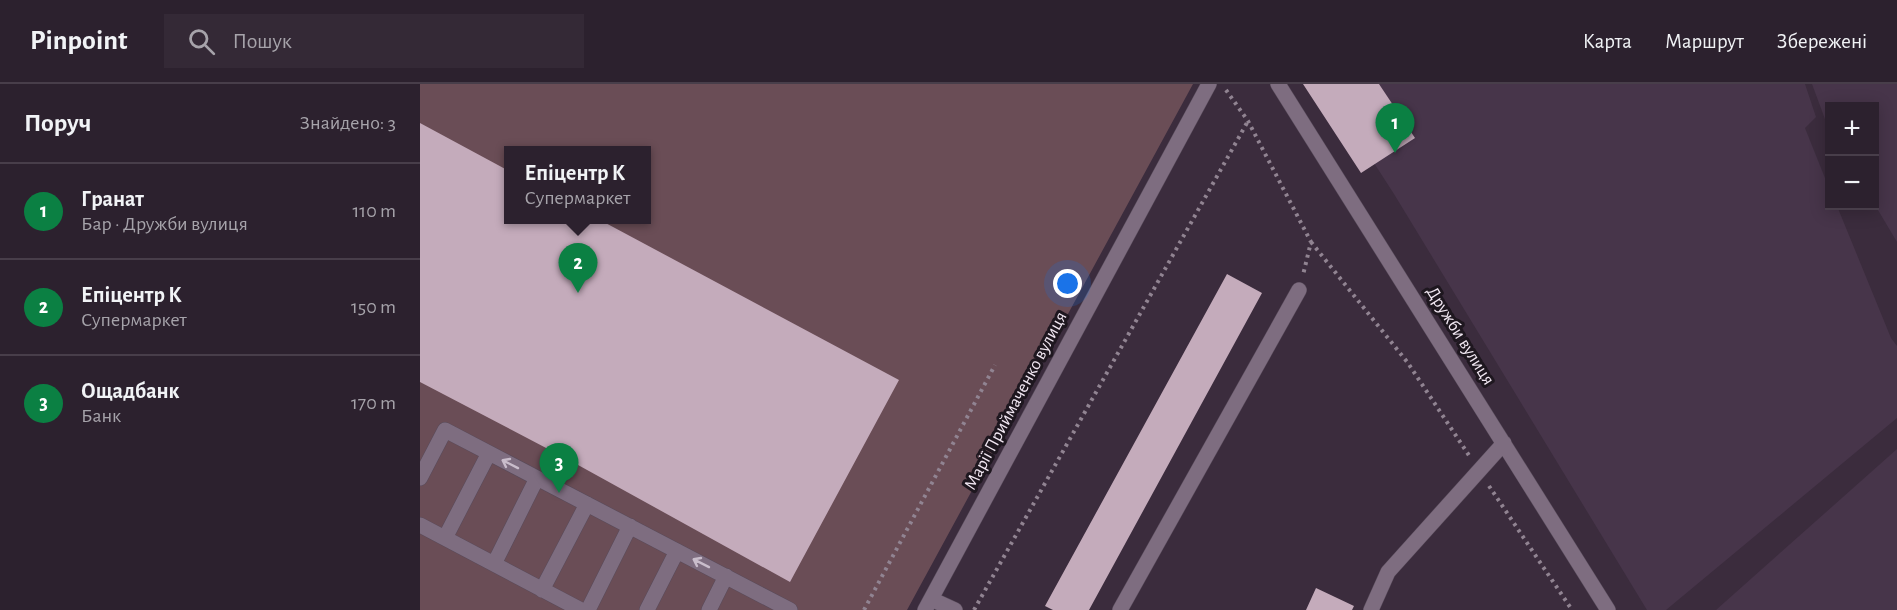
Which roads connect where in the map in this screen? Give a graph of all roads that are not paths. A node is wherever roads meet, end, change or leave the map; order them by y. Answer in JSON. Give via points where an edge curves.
{"nodes":[{"id":1,"x":1209,"y":84,"type":"edge"},
{"id":2,"x":1278,"y":84,"type":"edge"},
{"id":3,"x":1299,"y":290,"type":"road end"},
{"id":4,"x":1504,"y":443,"type":"junction"},
{"id":5,"x":489,"y":453,"type":"junction"},
{"id":6,"x":420,"y":478,"type":"edge"},
{"id":7,"x":537,"y":478,"type":"junction"},
{"id":8,"x":587,"y":504,"type":"junction"},
{"id":9,"x":420,"y":525,"type":"edge"},
{"id":10,"x":630,"y":526,"type":"junction"},
{"id":11,"x":445,"y":538,"type":"junction"},
{"id":12,"x":677,"y":551,"type":"junction"},
{"id":13,"x":494,"y":564,"type":"junction"},
{"id":14,"x":726,"y":576,"type":"junction"},
{"id":15,"x":542,"y":590,"type":"junction"},
{"id":16,"x":928,"y":604,"type":"edge"},
{"id":17,"x":786,"y":609,"type":"edge"},
{"id":18,"x":580,"y":610,"type":"edge"},
{"id":19,"x":588,"y":610,"type":"edge"},
{"id":20,"x":647,"y":610,"type":"edge"},
{"id":21,"x":709,"y":610,"type":"edge"},
{"id":22,"x":955,"y":610,"type":"edge"},
{"id":23,"x":1120,"y":610,"type":"edge"},
{"id":24,"x":1371,"y":610,"type":"edge"},
{"id":25,"x":1608,"y":610,"type":"edge"}],
"edges":[{"from":1,"to":16,"type":"street","name":"Марії Приймаченко вулиця"},
{"from":2,"to":4,"type":"street","name":"Дружби вулиця"},
{"from":3,"to":23,"type":"street"},
{"from":4,"to":24,"type":"street","via":[[1388,572]]},
{"from":4,"to":25,"type":"street","name":"Дружби вулиця"},
{"from":5,"to":6,"type":"street","via":[[445,430]]},
{"from":7,"to":5,"type":"street","one_way":true},
{"from":5,"to":11,"type":"street"},
{"from":7,"to":8,"type":"street"},
{"from":7,"to":13,"type":"street"},
{"from":8,"to":10,"type":"street"},
{"from":8,"to":15,"type":"street"},
{"from":9,"to":11,"type":"street"},
{"from":10,"to":12,"type":"street"},
{"from":10,"to":19,"type":"street"},
{"from":11,"to":13,"type":"street"},
{"from":14,"to":12,"type":"street","one_way":true},
{"from":12,"to":20,"type":"street"},
{"from":13,"to":15,"type":"street"},
{"from":14,"to":17,"type":"street"},
{"from":14,"to":21,"type":"street"},
{"from":15,"to":18,"type":"street"},
{"from":16,"to":22,"type":"street"}]}
